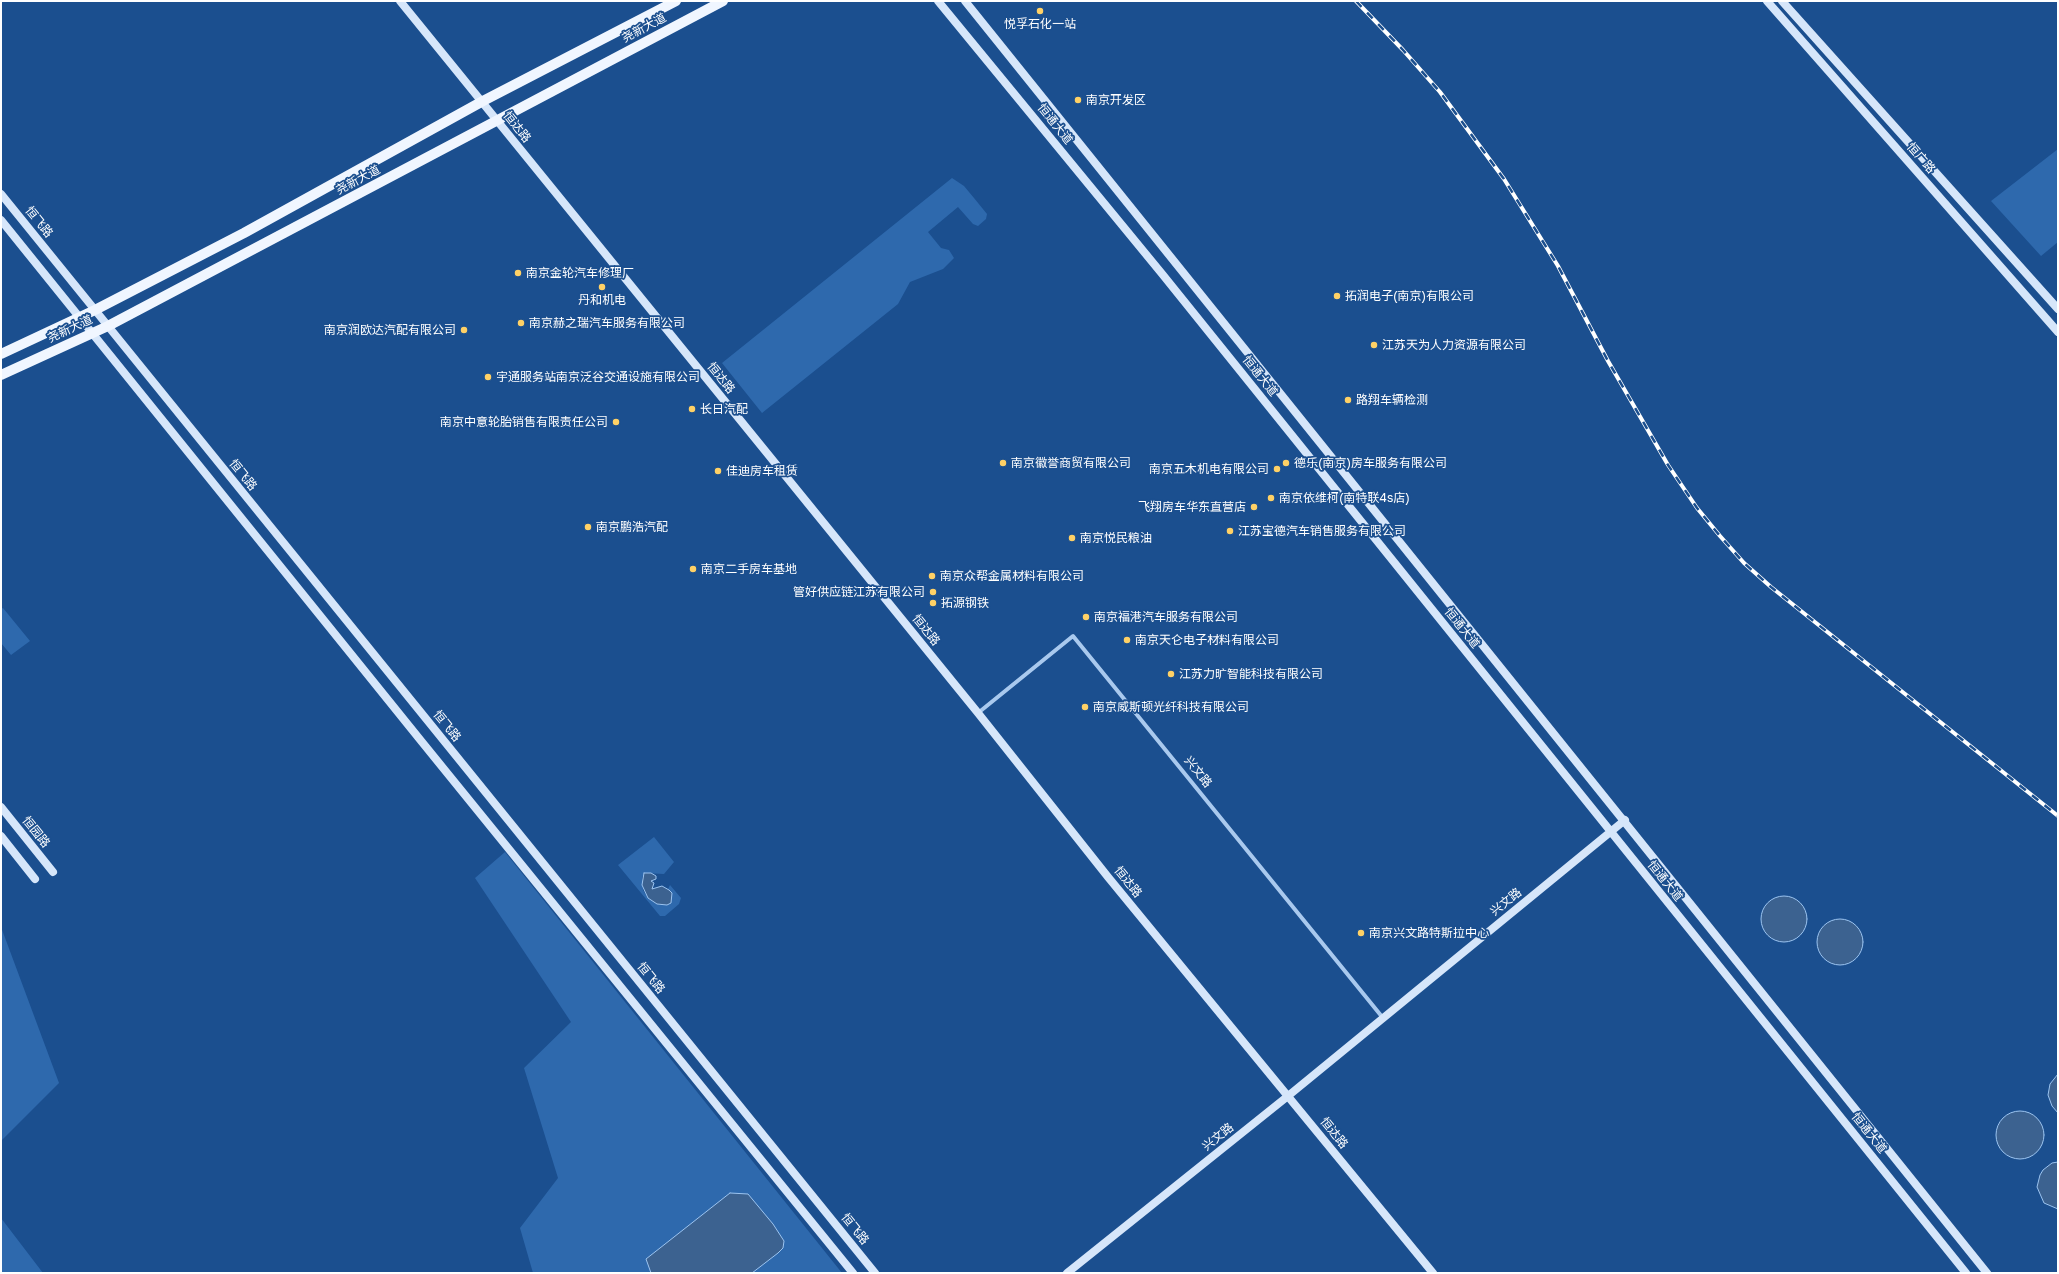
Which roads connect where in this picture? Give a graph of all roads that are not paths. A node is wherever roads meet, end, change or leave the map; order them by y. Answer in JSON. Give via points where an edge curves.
{"nodes":[{"id":1,"x":400,"y":1,"type":"edge"},
{"id":2,"x":676,"y":1,"type":"edge"},
{"id":3,"x":723,"y":1,"type":"edge"},
{"id":4,"x":938,"y":1,"type":"edge"},
{"id":5,"x":965,"y":1,"type":"edge"},
{"id":6,"x":1767,"y":1,"type":"edge"},
{"id":7,"x":1782,"y":1,"type":"edge"},
{"id":8,"x":483,"y":101,"type":"junction"},
{"id":9,"x":497,"y":122,"type":"junction"},
{"id":10,"x":1,"y":194,"type":"edge"},
{"id":11,"x":1,"y":220,"type":"edge"},
{"id":12,"x":2058,"y":309,"type":"edge"},
{"id":13,"x":95,"y":310,"type":"junction"},
{"id":14,"x":80,"y":317,"type":"junction"},
{"id":15,"x":108,"y":326,"type":"junction"},
{"id":16,"x":2058,"y":332,"type":"edge"},
{"id":17,"x":91,"y":333,"type":"junction"},
{"id":18,"x":1,"y":354,"type":"edge"},
{"id":19,"x":1,"y":375,"type":"edge"},
{"id":20,"x":978,"y":713,"type":"junction"},
{"id":21,"x":1,"y":807,"type":"edge"},
{"id":22,"x":1625,"y":820,"type":"junction"},
{"id":23,"x":1610,"y":832,"type":"junction"},
{"id":24,"x":1,"y":836,"type":"edge"},
{"id":25,"x":53,"y":872,"type":"dead end"},
{"id":26,"x":35,"y":879,"type":"dead end"},
{"id":27,"x":1383,"y":1018,"type":"junction"},
{"id":28,"x":1288,"y":1096,"type":"junction"},
{"id":29,"x":853,"y":1273,"type":"edge"},
{"id":30,"x":875,"y":1273,"type":"edge"},
{"id":31,"x":1067,"y":1273,"type":"edge"},
{"id":32,"x":1433,"y":1273,"type":"edge"},
{"id":33,"x":1966,"y":1273,"type":"edge"},
{"id":34,"x":1987,"y":1273,"type":"edge"}],
"edges":[{"from":1,"to":8,"type":"main road","name":"恒达路"},
{"from":2,"to":8,"type":"main road","name":"尧新大道"},
{"from":3,"to":9,"type":"main road","name":"尧新大道"},
{"from":4,"to":23,"type":"main road","name":"恒通大道","via":[[1172,286]]},
{"from":5,"to":22,"type":"main road","name":"恒通大道"},
{"from":6,"to":16,"type":"main road","name":"恒广路"},
{"from":7,"to":12,"type":"main road","name":"恒广路"},
{"from":8,"to":9,"type":"main road","name":"恒达路"},
{"from":8,"to":13,"type":"main road","name":"尧新大道","via":[[244,233]]},
{"from":9,"to":15,"type":"main road","name":"尧新大道"},
{"from":9,"to":20,"type":"main road","name":"恒达路"},
{"from":10,"to":13,"type":"main road","name":"恒飞路"},
{"from":11,"to":14,"type":"main road"},
{"from":13,"to":14,"type":"main road","name":"尧新大道"},
{"from":13,"to":15,"type":"main road","name":"恒飞路"},
{"from":14,"to":17,"type":"main road"},
{"from":14,"to":18,"type":"main road","name":"尧新大道"},
{"from":15,"to":17,"type":"main road","name":"尧新大道"},
{"from":15,"to":30,"type":"main road","name":"恒飞路"},
{"from":17,"to":19,"type":"main road","name":"尧新大道"},
{"from":17,"to":29,"type":"main road"},
{"from":20,"to":27,"type":"street","name":"兴文路","via":[[1073,636]]},
{"from":20,"to":28,"type":"main road","name":"恒达路","via":[[1108,877]]},
{"from":21,"to":25,"type":"main road","name":"恒园路"},
{"from":22,"to":23,"type":"main road","name":"兴文路"},
{"from":22,"to":34,"type":"main road","name":"恒通大道"},
{"from":23,"to":27,"type":"main road","name":"兴文路"},
{"from":23,"to":33,"type":"main road","name":"恒通大道"},
{"from":24,"to":26,"type":"main road"},
{"from":27,"to":28,"type":"main road","name":"兴文路"},
{"from":28,"to":31,"type":"main road","name":"兴文路"},
{"from":28,"to":32,"type":"main road","name":"恒达路"}]}
